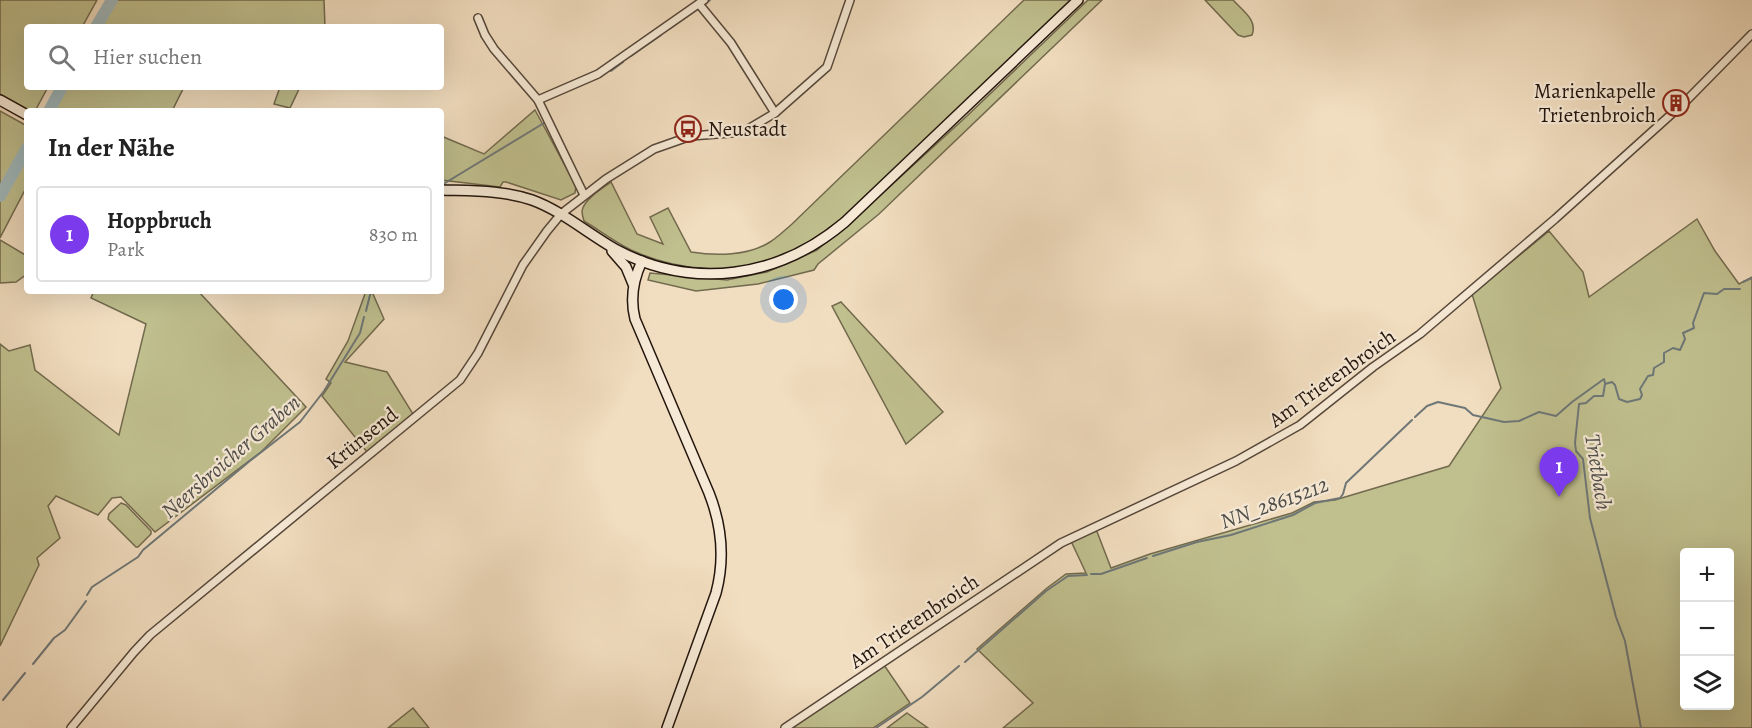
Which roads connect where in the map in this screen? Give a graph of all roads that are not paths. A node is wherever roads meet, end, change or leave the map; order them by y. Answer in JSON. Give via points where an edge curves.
{"nodes":[{"id":1,"x":850,"y":0,"type":"edge"},
{"id":2,"x":1078,"y":0,"type":"edge"},
{"id":3,"x":702,"y":2,"type":"edge"},
{"id":4,"x":478,"y":18,"type":"dead end"},
{"id":5,"x":1752,"y":34,"type":"edge"},
{"id":6,"x":0,"y":100,"type":"edge"},
{"id":7,"x":538,"y":100,"type":"junction"},
{"id":8,"x":24,"y":113,"type":"edge"},
{"id":9,"x":775,"y":113,"type":"junction"},
{"id":10,"x":444,"y":190,"type":"edge"},
{"id":11,"x":584,"y":195,"type":"junction"},
{"id":12,"x":561,"y":214,"type":"junction"},
{"id":13,"x":599,"y":239,"type":"junction"},
{"id":14,"x":642,"y":261,"type":"junction"},
{"id":15,"x":633,"y":285,"type":"junction"},
{"id":16,"x":71,"y":728,"type":"edge"},
{"id":17,"x":668,"y":728,"type":"edge"},
{"id":18,"x":785,"y":728,"type":"edge"}],
"edges":[{"from":1,"to":9,"type":"street","name":"Krünsend","via":[[827,67]]},
{"from":2,"to":14,"type":"main road","via":[[854,215],[812,247],[769,266],[732,273],[685,272]]},
{"from":3,"to":7,"type":"street","via":[[598,74]]},
{"from":3,"to":9,"type":"street"},
{"from":4,"to":7,"type":"street","via":[[498,54]]},
{"from":5,"to":18,"type":"street","name":"Am Trietenbroich","via":[[1686,101],[1555,219],[1420,334],[1300,425],[1236,461],[1052,548]]},
{"from":6,"to":8,"type":"main road"},
{"from":7,"to":11,"type":"street"},
{"from":9,"to":11,"type":"street","name":"Krünsend","via":[[740,132],[698,135],[666,144]]},
{"from":10,"to":12,"type":"main road","via":[[512,194]]},
{"from":11,"to":12,"type":"street","name":"Krünsend"},
{"from":12,"to":13,"type":"main road"},
{"from":12,"to":16,"type":"street","name":"Krünsend","via":[[523,265],[460,380],[135,650]]},
{"from":13,"to":14,"type":"main road"},
{"from":13,"to":15,"type":"main road","via":[[624,264]]},
{"from":14,"to":15,"type":"main road"},
{"from":15,"to":17,"type":"main road","via":[[636,324],[709,493],[721,535],[716,593]]}]}
